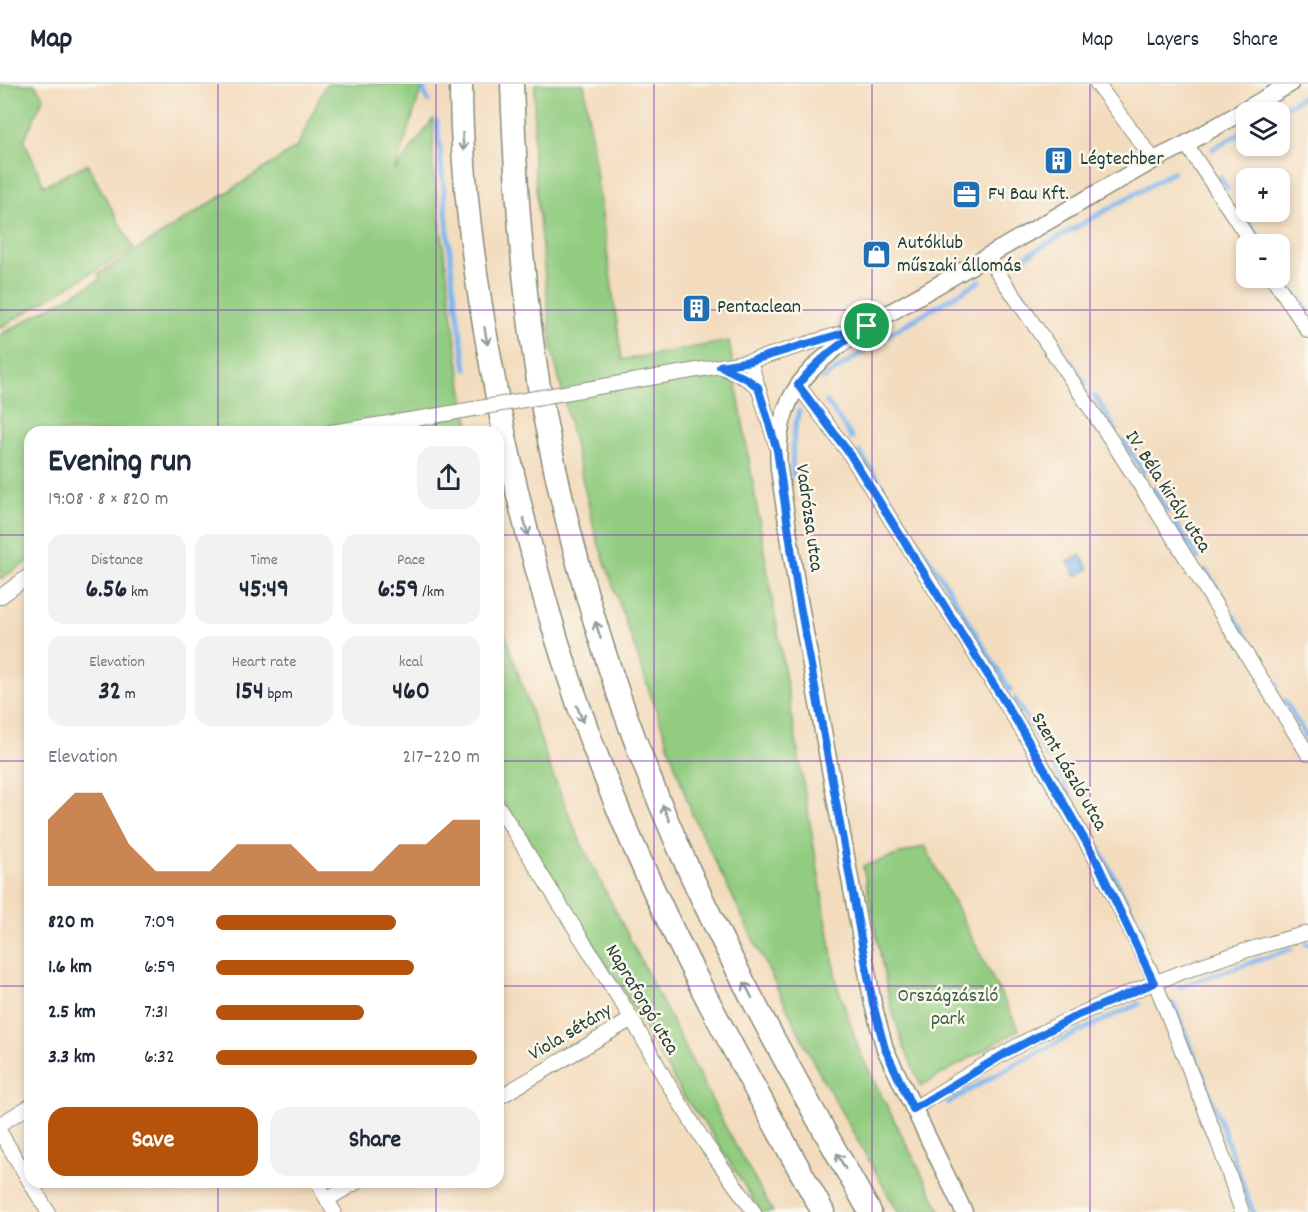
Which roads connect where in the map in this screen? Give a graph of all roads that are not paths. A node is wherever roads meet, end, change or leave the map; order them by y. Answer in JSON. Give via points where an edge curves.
{"nodes":[{"id":1,"x":461,"y":84,"type":"edge"},
{"id":2,"x":512,"y":84,"type":"edge"},
{"id":3,"x":1097,"y":84,"type":"edge"},
{"id":4,"x":1290,"y":84,"type":"edge"},
{"id":5,"x":1186,"y":144,"type":"junction"},
{"id":6,"x":1154,"y":160,"type":"junction"},
{"id":7,"x":1245,"y":234,"type":"edge"},
{"id":8,"x":986,"y":256,"type":"junction"},
{"id":9,"x":1280,"y":288,"type":"edge"},
{"id":10,"x":867,"y":326,"type":"junction"},
{"id":11,"x":1308,"y":331,"type":"edge"},
{"id":12,"x":750,"y":361,"type":"junction"},
{"id":13,"x":720,"y":366,"type":"junction"},
{"id":14,"x":798,"y":385,"type":"junction"},
{"id":15,"x":758,"y":387,"type":"junction"},
{"id":16,"x":370,"y":426,"type":"edge"},
{"id":17,"x":502,"y":426,"type":"edge"},
{"id":18,"x":504,"y":433,"type":"edge"},
{"id":19,"x":777,"y":450,"type":"junction"},
{"id":20,"x":24,"y":579,"type":"edge"},
{"id":21,"x":0,"y":597,"type":"edge"},
{"id":22,"x":1308,"y":754,"type":"edge"},
{"id":23,"x":504,"y":819,"type":"edge"},
{"id":24,"x":1308,"y":933,"type":"edge"},
{"id":25,"x":1154,"y":983,"type":"junction"},
{"id":26,"x":632,"y":1019,"type":"junction"},
{"id":27,"x":504,"y":1094,"type":"edge"},
{"id":28,"x":913,"y":1109,"type":"junction"},
{"id":29,"x":24,"y":1110,"type":"edge"},
{"id":30,"x":0,"y":1124,"type":"edge"},
{"id":31,"x":0,"y":1132,"type":"edge"},
{"id":32,"x":24,"y":1172,"type":"edge"},
{"id":33,"x":34,"y":1188,"type":"edge"},
{"id":34,"x":321,"y":1188,"type":"edge"},
{"id":35,"x":346,"y":1188,"type":"edge"},
{"id":36,"x":327,"y":1199,"type":"junction"},
{"id":37,"x":48,"y":1212,"type":"edge"},
{"id":38,"x":334,"y":1212,"type":"edge"},
{"id":39,"x":754,"y":1212,"type":"edge"},
{"id":40,"x":823,"y":1212,"type":"edge"},
{"id":41,"x":870,"y":1212,"type":"edge"},
{"id":42,"x":964,"y":1212,"type":"edge"},
{"id":43,"x":1242,"y":1212,"type":"edge"}],
"edges":[{"from":1,"to":17,"type":"highway","one_way":true,"via":[[470,224]]},
{"from":41,"to":2,"type":"highway","one_way":true,"via":[[788,1066],[692,876],[638,748],[597,629],[545,423],[521,241]]},
{"from":3,"to":6,"type":"street"},
{"from":4,"to":5,"type":"street","name":"Vadrózsa utca"},
{"from":5,"to":6,"type":"street","name":"Vadrózsa utca"},
{"from":5,"to":7,"type":"street"},
{"from":6,"to":8,"type":"street","name":"Vadrózsa utca"},
{"from":8,"to":10,"type":"street","name":"Vadrózsa utca"},
{"from":8,"to":22,"type":"street","name":"IV. Béla király utca","via":[[1095,416]]},
{"from":9,"to":11,"type":"street"},
{"from":10,"to":12,"type":"street"},
{"from":10,"to":14,"type":"street","name":"Vadrózsa utca","via":[[812,367]]},
{"from":12,"to":13,"type":"street"},
{"from":12,"to":15,"type":"street"},
{"from":13,"to":15,"type":"street"},
{"from":13,"to":16,"type":"street","bridge":true},
{"from":14,"to":19,"type":"street","name":"Vadrózsa utca","via":[[783,420]]},
{"from":14,"to":25,"type":"street","name":"Szent László utca","via":[[849,453],[1022,730],[1094,856]]},
{"from":15,"to":19,"type":"street"},
{"from":18,"to":40,"type":"highway","one_way":true,"via":[[536,566],[577,705],[622,820],[680,946]]},
{"from":19,"to":28,"type":"street","name":"Vadrózsa utca","via":[[797,589],[873,1004],[885,1049]]},
{"from":20,"to":21,"type":"street"},
{"from":23,"to":26,"type":"street","name":"Napraforgó utca"},
{"from":24,"to":25,"type":"street","via":[[1256,946]]},
{"from":25,"to":28,"type":"street","via":[[1060,1024]]},
{"from":25,"to":43,"type":"street","name":"Szent László utca"},
{"from":26,"to":27,"type":"street","name":"Viola sétány"},
{"from":26,"to":39,"type":"street","name":"Napraforgó utca","via":[[705,1143]]},
{"from":28,"to":42,"type":"street","name":"Vadrózsa utca"},
{"from":29,"to":30,"type":"street"},
{"from":31,"to":32,"type":"street"},
{"from":33,"to":37,"type":"street"},
{"from":34,"to":36,"type":"street"},
{"from":35,"to":36,"type":"street"},
{"from":36,"to":38,"type":"street"}]}
